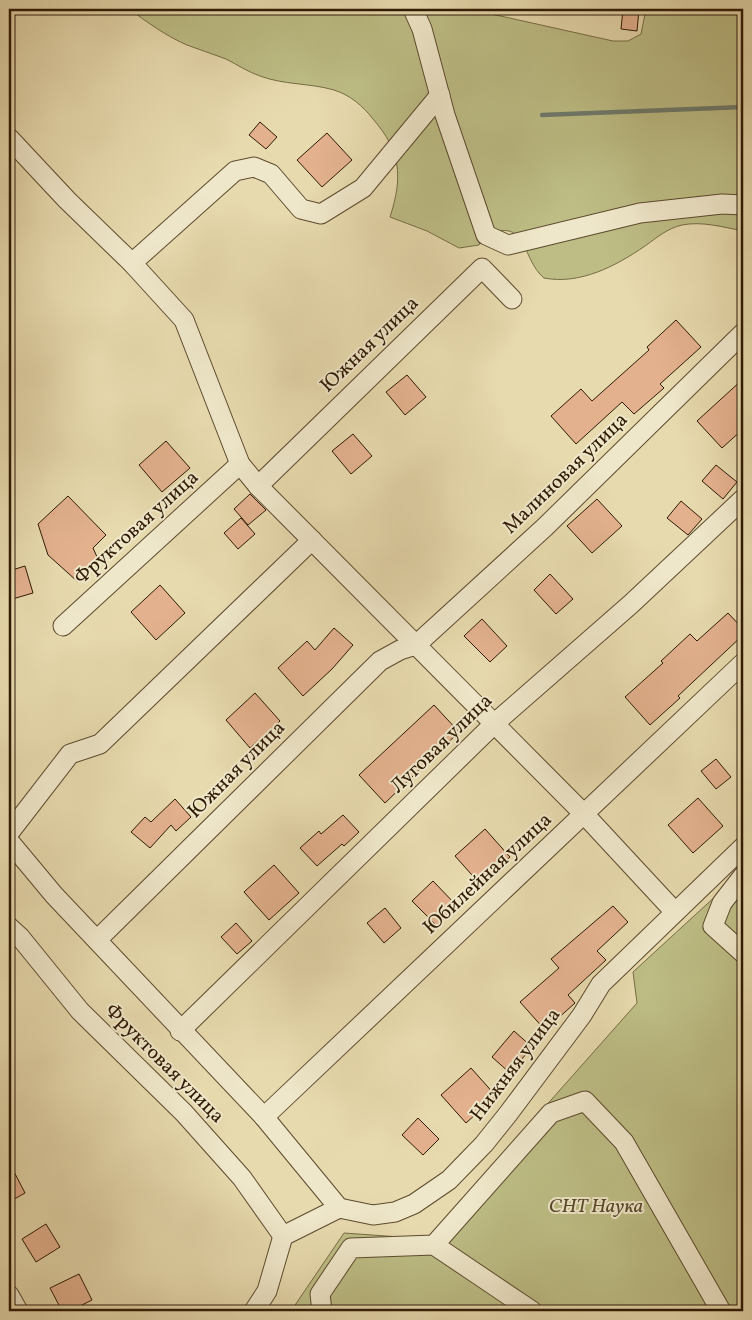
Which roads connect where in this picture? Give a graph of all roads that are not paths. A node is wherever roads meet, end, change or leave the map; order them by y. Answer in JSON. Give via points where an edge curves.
{"nodes":[{"id":1,"x":413,"y":9,"type":"edge"},
{"id":2,"x":440,"y":95,"type":"junction"},
{"id":3,"x":9,"y":138,"type":"edge"},
{"id":4,"x":743,"y":205,"type":"edge"},
{"id":5,"x":132,"y":262,"type":"junction"},
{"id":6,"x":512,"y":299,"type":"dead end"},
{"id":7,"x":743,"y":332,"type":"edge"},
{"id":8,"x":240,"y":464,"type":"junction"},
{"id":9,"x":258,"y":486,"type":"junction"},
{"id":10,"x":743,"y":498,"type":"edge"},
{"id":11,"x":312,"y":540,"type":"junction"},
{"id":12,"x":63,"y":626,"type":"dead end"},
{"id":13,"x":416,"y":645,"type":"junction"},
{"id":14,"x":743,"y":663,"type":"edge"},
{"id":15,"x":495,"y":723,"type":"junction"},
{"id":16,"x":584,"y":814,"type":"junction"},
{"id":17,"x":9,"y":833,"type":"edge"},
{"id":18,"x":9,"y":841,"type":"edge"},
{"id":19,"x":743,"y":846,"type":"edge"},
{"id":20,"x":743,"y":876,"type":"edge"},
{"id":21,"x":674,"y":911,"type":"junction"},
{"id":22,"x":9,"y":927,"type":"edge"},
{"id":23,"x":97,"y":940,"type":"junction"},
{"id":24,"x":743,"y":953,"type":"edge"},
{"id":25,"x":180,"y":1031,"type":"junction"},
{"id":26,"x":264,"y":1117,"type":"junction"},
{"id":27,"x":339,"y":1208,"type":"junction"},
{"id":28,"x":283,"y":1236,"type":"junction"},
{"id":29,"x":434,"y":1245,"type":"junction"},
{"id":30,"x":9,"y":1295,"type":"edge"},
{"id":31,"x":18,"y":1311,"type":"edge"},
{"id":32,"x":254,"y":1311,"type":"edge"},
{"id":33,"x":322,"y":1311,"type":"edge"},
{"id":34,"x":532,"y":1311,"type":"edge"},
{"id":35,"x":721,"y":1311,"type":"edge"}],
"edges":[{"from":1,"to":2,"type":"street","via":[[422,29]]},
{"from":2,"to":4,"type":"street","via":[[486,235],[508,245],[640,213],[722,204]]},
{"from":2,"to":5,"type":"street","via":[[363,188],[320,214],[301,209],[271,174],[254,167],[235,171]]},
{"from":3,"to":5,"type":"street"},
{"from":5,"to":8,"type":"street","via":[[184,320]]},
{"from":6,"to":9,"type":"street","name":"Южная улица","via":[[482,268]]},
{"from":7,"to":13,"type":"street","name":"Малиновая улица","via":[[545,527]]},
{"from":8,"to":9,"type":"street"},
{"from":8,"to":12,"type":"street","name":"Фруктовая улица"},
{"from":9,"to":11,"type":"street"},
{"from":10,"to":15,"type":"street","name":"Луговая улица","via":[[632,604]]},
{"from":11,"to":13,"type":"street"},
{"from":11,"to":17,"type":"street","via":[[100,744],[70,754]]},
{"from":13,"to":15,"type":"street"},
{"from":13,"to":23,"type":"street","name":"Южная улица","via":[[380,662]]},
{"from":14,"to":16,"type":"street","name":"Юбилейная улица"},
{"from":15,"to":16,"type":"street"},
{"from":15,"to":25,"type":"street","name":"Луговая улица"},
{"from":16,"to":21,"type":"street"},
{"from":16,"to":26,"type":"street","name":"Юбилейная улица"},
{"from":18,"to":23,"type":"street"},
{"from":19,"to":21,"type":"street","name":"Нижняя улица"},
{"from":20,"to":24,"type":"street","via":[[722,903],[713,926]]},
{"from":21,"to":27,"type":"street","name":"Нижняя улица","via":[[601,984],[582,1015],[508,1114],[449,1180],[414,1204],[395,1212],[373,1215]]},
{"from":22,"to":28,"type":"street","name":"Фруктовая улица","via":[[80,1012],[184,1113],[242,1178]]},
{"from":23,"to":25,"type":"street"},
{"from":25,"to":26,"type":"street"},
{"from":26,"to":27,"type":"street"},
{"from":27,"to":28,"type":"street"},
{"from":28,"to":32,"type":"street","via":[[267,1291]]},
{"from":29,"to":33,"type":"street","via":[[350,1248],[320,1294]]},
{"from":29,"to":34,"type":"street"},
{"from":29,"to":35,"type":"street","via":[[551,1113],[585,1101],[624,1142]]},
{"from":30,"to":31,"type":"street"}]}
